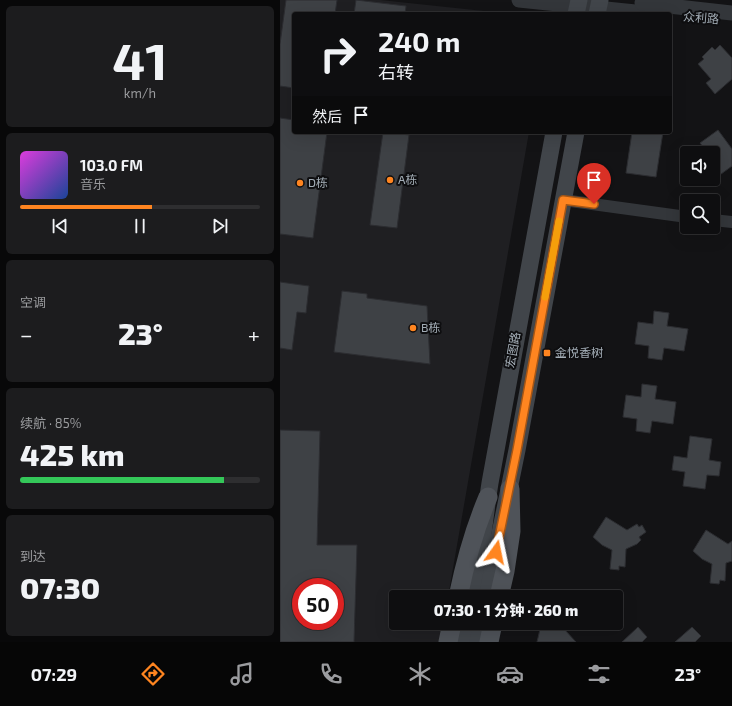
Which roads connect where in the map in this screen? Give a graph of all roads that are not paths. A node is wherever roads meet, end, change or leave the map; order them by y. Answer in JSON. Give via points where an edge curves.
{"nodes":[{"id":1,"x":520,"y":0,"type":"edge"},
{"id":2,"x":614,"y":0,"type":"edge"},
{"id":3,"x":577,"y":7,"type":"edge"},
{"id":4,"x":598,"y":7,"type":"edge"},
{"id":5,"x":653,"y":9,"type":"edge"},
{"id":6,"x":541,"y":12,"type":"edge"},
{"id":7,"x":732,"y":13,"type":"edge"},
{"id":8,"x":672,"y":15,"type":"edge"},
{"id":9,"x":732,"y":21,"type":"edge"},
{"id":10,"x":554,"y":134,"type":"edge"},
{"id":11,"x":576,"y":134,"type":"edge"},
{"id":12,"x":563,"y":200,"type":"junction"},
{"id":13,"x":680,"y":215,"type":"edge"},
{"id":14,"x":720,"y":221,"type":"edge"},
{"id":15,"x":732,"y":222,"type":"edge"},
{"id":16,"x":510,"y":489,"type":"junction"},
{"id":17,"x":488,"y":498,"type":"junction"},
{"id":18,"x":486,"y":568,"type":"junction"},
{"id":19,"x":459,"y":590,"type":"edge"},
{"id":20,"x":476,"y":590,"type":"edge"},
{"id":21,"x":487,"y":590,"type":"edge"},
{"id":22,"x":501,"y":590,"type":"edge"},
{"id":23,"x":451,"y":630,"type":"edge"},
{"id":24,"x":467,"y":630,"type":"edge"},
{"id":25,"x":481,"y":630,"type":"edge"},
{"id":26,"x":492,"y":630,"type":"edge"},
{"id":27,"x":448,"y":642,"type":"edge"},
{"id":28,"x":464,"y":642,"type":"edge"},
{"id":29,"x":478,"y":642,"type":"edge"},
{"id":30,"x":489,"y":642,"type":"edge"}],
"edges":[{"from":1,"to":3,"type":"street","name":"众利路"},
{"from":1,"to":6,"type":"street"},
{"from":2,"to":5,"type":"street","name":"众利路"},
{"from":3,"to":4,"type":"street","name":"众利路"},
{"from":4,"to":5,"type":"street","name":"众利路"},
{"from":5,"to":7,"type":"street","name":"众利路"},
{"from":8,"to":9,"type":"street","name":"众利路"},
{"from":10,"to":17,"type":"main road","name":"宏图路","via":[[517,325]]},
{"from":11,"to":12,"type":"main road","name":"宏图路"},
{"from":12,"to":13,"type":"street"},
{"from":12,"to":16,"type":"main road","name":"宏图路"},
{"from":14,"to":15,"type":"street"},
{"from":16,"to":18,"type":"main road","name":"宏图路"},
{"from":16,"to":22,"type":"main road","via":[[511,531]]},
{"from":17,"to":18,"type":"main road","name":"宏图路"},
{"from":17,"to":19,"type":"main road","via":[[477,522]]},
{"from":18,"to":20,"type":"main road"},
{"from":18,"to":21,"type":"main road"},
{"from":23,"to":27,"type":"main road"},
{"from":24,"to":28,"type":"main road"},
{"from":25,"to":29,"type":"main road"},
{"from":26,"to":30,"type":"main road"}]}
